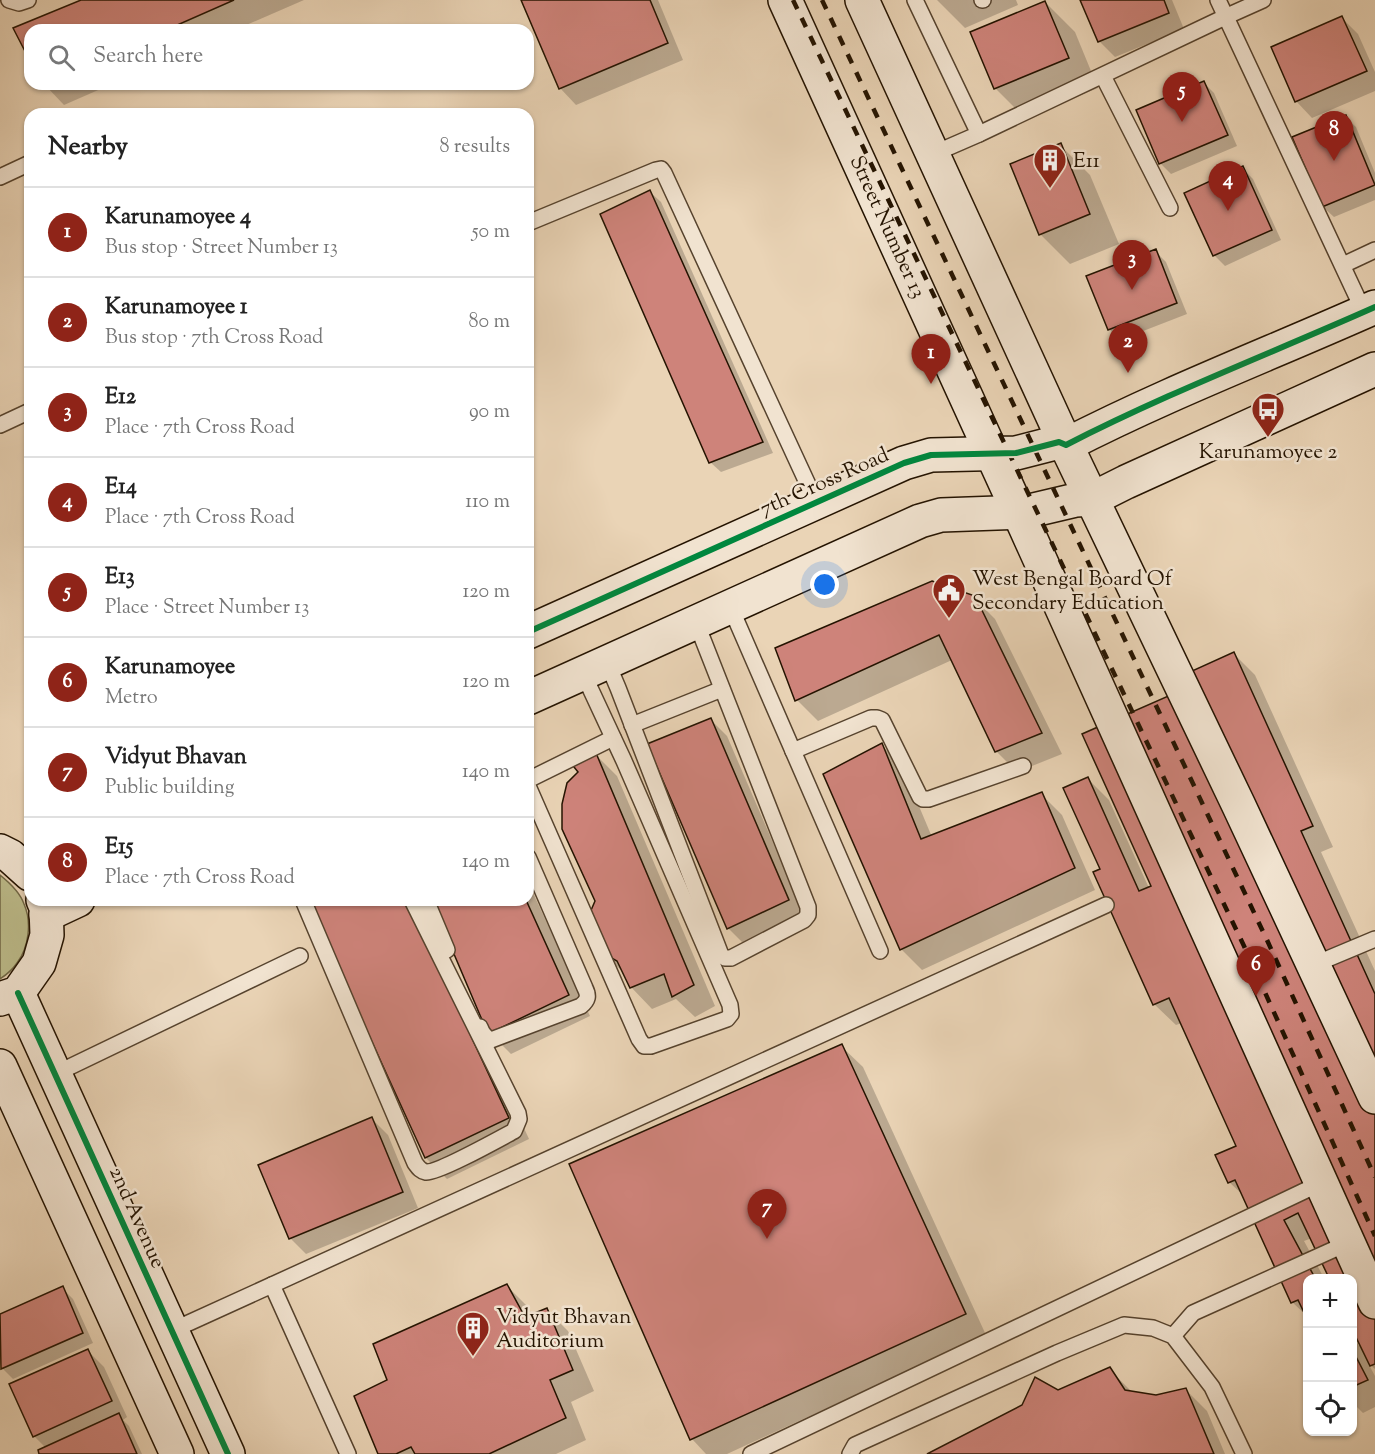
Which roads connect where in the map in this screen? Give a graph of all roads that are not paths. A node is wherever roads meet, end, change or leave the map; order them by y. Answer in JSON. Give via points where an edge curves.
{"nodes":[{"id":1,"x":9,"y":0,"type":"edge"},
{"id":2,"x":28,"y":0,"type":"edge"},
{"id":3,"x":785,"y":0,"type":"edge"},
{"id":4,"x":862,"y":0,"type":"edge"},
{"id":5,"x":915,"y":0,"type":"edge"},
{"id":6,"x":1218,"y":0,"type":"edge"},
{"id":7,"x":1263,"y":0,"type":"edge"},
{"id":8,"x":1225,"y":17,"type":"junction"},
{"id":9,"x":1103,"y":76,"type":"junction"},
{"id":10,"x":979,"y":134,"type":"junction"},
{"id":11,"x":933,"y":154,"type":"junction"},
{"id":12,"x":24,"y":166,"type":"edge"},
{"id":13,"x":0,"y":177,"type":"edge"},
{"id":14,"x":1170,"y":208,"type":"dead end"},
{"id":15,"x":534,"y":221,"type":"edge"},
{"id":16,"x":1375,"y":250,"type":"edge"},
{"id":17,"x":1343,"y":265,"type":"junction"},
{"id":18,"x":1369,"y":309,"type":"edge"},
{"id":19,"x":1375,"y":369,"type":"edge"},
{"id":20,"x":24,"y":414,"type":"edge"},
{"id":21,"x":0,"y":425,"type":"edge"},
{"id":22,"x":1066,"y":445,"type":"junction"},
{"id":23,"x":992,"y":453,"type":"junction"},
{"id":24,"x":1092,"y":499,"type":"junction"},
{"id":25,"x":816,"y":502,"type":"junction"},
{"id":26,"x":1019,"y":513,"type":"junction"},
{"id":27,"x":730,"y":606,"type":"junction"},
{"id":28,"x":696,"y":622,"type":"junction"},
{"id":29,"x":534,"y":629,"type":"edge"},
{"id":30,"x":595,"y":668,"type":"junction"},
{"id":31,"x":722,"y":689,"type":"junction"},
{"id":32,"x":534,"y":695,"type":"edge"},
{"id":33,"x":632,"y":725,"type":"junction"},
{"id":34,"x":614,"y":738,"type":"junction"},
{"id":35,"x":793,"y":751,"type":"junction"},
{"id":36,"x":1023,"y":766,"type":"dead end"},
{"id":37,"x":534,"y":777,"type":"edge"},
{"id":38,"x":534,"y":800,"type":"edge"},
{"id":39,"x":534,"y":871,"type":"edge"},
{"id":40,"x":1106,"y":905,"type":"dead end"},
{"id":41,"x":306,"y":906,"type":"edge"},
{"id":42,"x":415,"y":906,"type":"edge"},
{"id":43,"x":429,"y":906,"type":"edge"},
{"id":44,"x":45,"y":907,"type":"edge"},
{"id":45,"x":1375,"y":939,"type":"edge"},
{"id":46,"x":880,"y":951,"type":"dead end"},
{"id":47,"x":300,"y":956,"type":"dead end"},
{"id":48,"x":1313,"y":965,"type":"junction"},
{"id":49,"x":9,"y":996,"type":"edge"},
{"id":50,"x":0,"y":1066,"type":"edge"},
{"id":51,"x":55,"y":1074,"type":"junction"},
{"id":52,"x":1375,"y":1098,"type":"edge"},
{"id":53,"x":1321,"y":1183,"type":"junction"},
{"id":54,"x":1348,"y":1243,"type":"junction"},
{"id":55,"x":272,"y":1285,"type":"junction"},
{"id":56,"x":1375,"y":1302,"type":"edge"},
{"id":57,"x":171,"y":1331,"type":"junction"},
{"id":58,"x":1173,"y":1336,"type":"junction"},
{"id":59,"x":177,"y":1454,"type":"edge"},
{"id":60,"x":228,"y":1454,"type":"edge"},
{"id":61,"x":348,"y":1454,"type":"edge"},
{"id":62,"x":751,"y":1454,"type":"edge"},
{"id":63,"x":850,"y":1454,"type":"edge"},
{"id":64,"x":1244,"y":1454,"type":"edge"}],
"edges":[{"from":1,"to":2,"type":"lane"},
{"from":3,"to":23,"type":"street","name":"Street Number 13"},
{"from":4,"to":11,"type":"street"},
{"from":5,"to":10,"type":"lane"},
{"from":6,"to":8,"type":"lane"},
{"from":7,"to":8,"type":"lane"},
{"from":8,"to":9,"type":"lane"},
{"from":8,"to":17,"type":"lane"},
{"from":9,"to":10,"type":"lane"},
{"from":9,"to":14,"type":"lane"},
{"from":10,"to":11,"type":"lane"},
{"from":11,"to":22,"type":"street"},
{"from":12,"to":13,"type":"lane"},
{"from":15,"to":25,"type":"lane","via":[[661,169]]},
{"from":16,"to":17,"type":"lane"},
{"from":17,"to":18,"type":"lane"},
{"from":18,"to":22,"type":"street","name":"7th Cross Road","via":[[1199,382]]},
{"from":19,"to":24,"type":"street"},
{"from":20,"to":21,"type":"lane"},
{"from":22,"to":23,"type":"street","name":"7th Cross Road","via":[[1059,442],[1016,453]]},
{"from":22,"to":24,"type":"street"},
{"from":23,"to":25,"type":"street","name":"7th Cross Road","via":[[932,455],[904,463]]},
{"from":23,"to":26,"type":"street","name":"Street Number 13"},
{"from":24,"to":26,"type":"street"},
{"from":24,"to":48,"type":"street"},
{"from":25,"to":29,"type":"street","name":"7th Cross Road"},
{"from":26,"to":27,"type":"street","via":[[941,515],[920,521]]},
{"from":26,"to":53,"type":"street","name":"Street Number 13"},
{"from":27,"to":28,"type":"street"},
{"from":27,"to":35,"type":"lane"},
{"from":28,"to":30,"type":"street"},
{"from":28,"to":31,"type":"lane"},
{"from":30,"to":32,"type":"street"},
{"from":30,"to":33,"type":"lane"},
{"from":30,"to":34,"type":"lane"},
{"from":31,"to":33,"type":"lane"},
{"from":31,"to":33,"type":"lane","via":[[808,907],[804,920],[731,958],[721,955]]},
{"from":34,"to":37,"type":"lane"},
{"from":34,"to":38,"type":"lane","via":[[730,1005],[727,1019],[644,1046]]},
{"from":35,"to":36,"type":"lane","via":[[878,718],[923,799]]},
{"from":35,"to":46,"type":"lane"},
{"from":39,"to":43,"type":"lane","via":[[588,994],[581,1006],[491,1040],[482,1033]]},
{"from":40,"to":55,"type":"lane"},
{"from":41,"to":42,"type":"lane","via":[[416,1162],[427,1172],[514,1131],[519,1119]]},
{"from":44,"to":49,"type":"street","via":[[47,935],[39,963]]},
{"from":45,"to":48,"type":"lane"},
{"from":47,"to":51,"type":"lane"},
{"from":48,"to":52,"type":"street"},
{"from":49,"to":51,"type":"street","name":"2nd Avenue"},
{"from":50,"to":59,"type":"street"},
{"from":51,"to":57,"type":"street","name":"2nd Avenue"},
{"from":53,"to":54,"type":"street","name":"Street Number 13"},
{"from":53,"to":62,"type":"lane"},
{"from":54,"to":56,"type":"street","name":"Street Number 13"},
{"from":54,"to":58,"type":"lane","via":[[1193,1313]]},
{"from":55,"to":57,"type":"lane"},
{"from":55,"to":61,"type":"lane"},
{"from":57,"to":60,"type":"street","name":"2nd Avenue"},
{"from":58,"to":63,"type":"lane","via":[[1153,1328],[1124,1325],[855,1445]]},
{"from":58,"to":64,"type":"lane","via":[[1212,1387]]}]}
